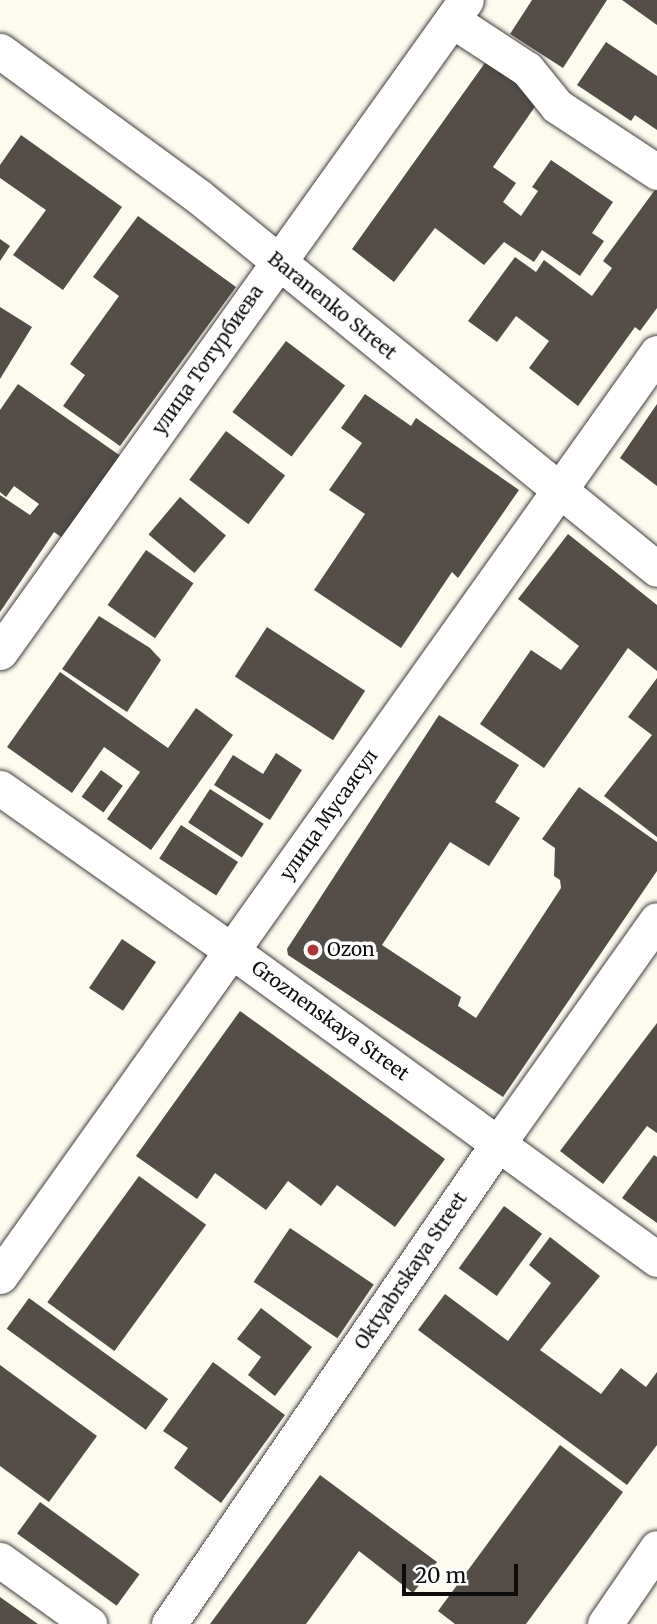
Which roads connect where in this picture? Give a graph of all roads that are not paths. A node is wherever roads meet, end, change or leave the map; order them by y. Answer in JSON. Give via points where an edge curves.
{"nodes":[{"id":1,"x":459,"y":10,"type":"edge"},
{"id":2,"x":4,"y":62,"type":"edge"},
{"id":3,"x":657,"y":172,"type":"edge"},
{"id":4,"x":278,"y":262,"type":"junction"},
{"id":5,"x":657,"y":353,"type":"edge"},
{"id":6,"x":560,"y":491,"type":"junction"},
{"id":7,"x":657,"y":569,"type":"edge"},
{"id":8,"x":0,"y":652,"type":"edge"},
{"id":9,"x":0,"y":788,"type":"edge"},
{"id":10,"x":657,"y":920,"type":"edge"},
{"id":11,"x":232,"y":951,"type":"junction"},
{"id":12,"x":499,"y":1142,"type":"junction"},
{"id":13,"x":657,"y":1259,"type":"edge"},
{"id":14,"x":0,"y":1276,"type":"edge"},
{"id":15,"x":657,"y":1548,"type":"edge"},
{"id":16,"x":0,"y":1560,"type":"edge"},
{"id":17,"x":89,"y":1624,"type":"edge"},
{"id":18,"x":169,"y":1624,"type":"edge"},
{"id":19,"x":604,"y":1624,"type":"edge"}],
"edges":[{"from":1,"to":3,"type":"street","via":[[527,69],[557,106]]},
{"from":1,"to":4,"type":"street","name":"улица Тотурбиева"},
{"from":2,"to":4,"type":"street","name":"Baranenko Street","via":[[198,196]]},
{"from":4,"to":6,"type":"street","name":"Baranenko Street"},
{"from":4,"to":8,"type":"street","name":"улица Тотурбиева"},
{"from":5,"to":6,"type":"street","name":"улица Мусаясул"},
{"from":6,"to":7,"type":"street","name":"Baranenko Street"},
{"from":6,"to":11,"type":"street","name":"улица Мусаясул"},
{"from":9,"to":11,"type":"street","name":"Groznenskaya Street"},
{"from":10,"to":12,"type":"street","name":"Oktyabrskaya Street"},
{"from":11,"to":12,"type":"street","name":"Groznenskaya Street"},
{"from":11,"to":14,"type":"street","name":"улица Мусаясул"},
{"from":12,"to":13,"type":"street","name":"Groznenskaya Street"},
{"from":12,"to":18,"type":"street","name":"Oktyabrskaya Street"},
{"from":15,"to":19,"type":"street"},
{"from":16,"to":17,"type":"street"}]}
